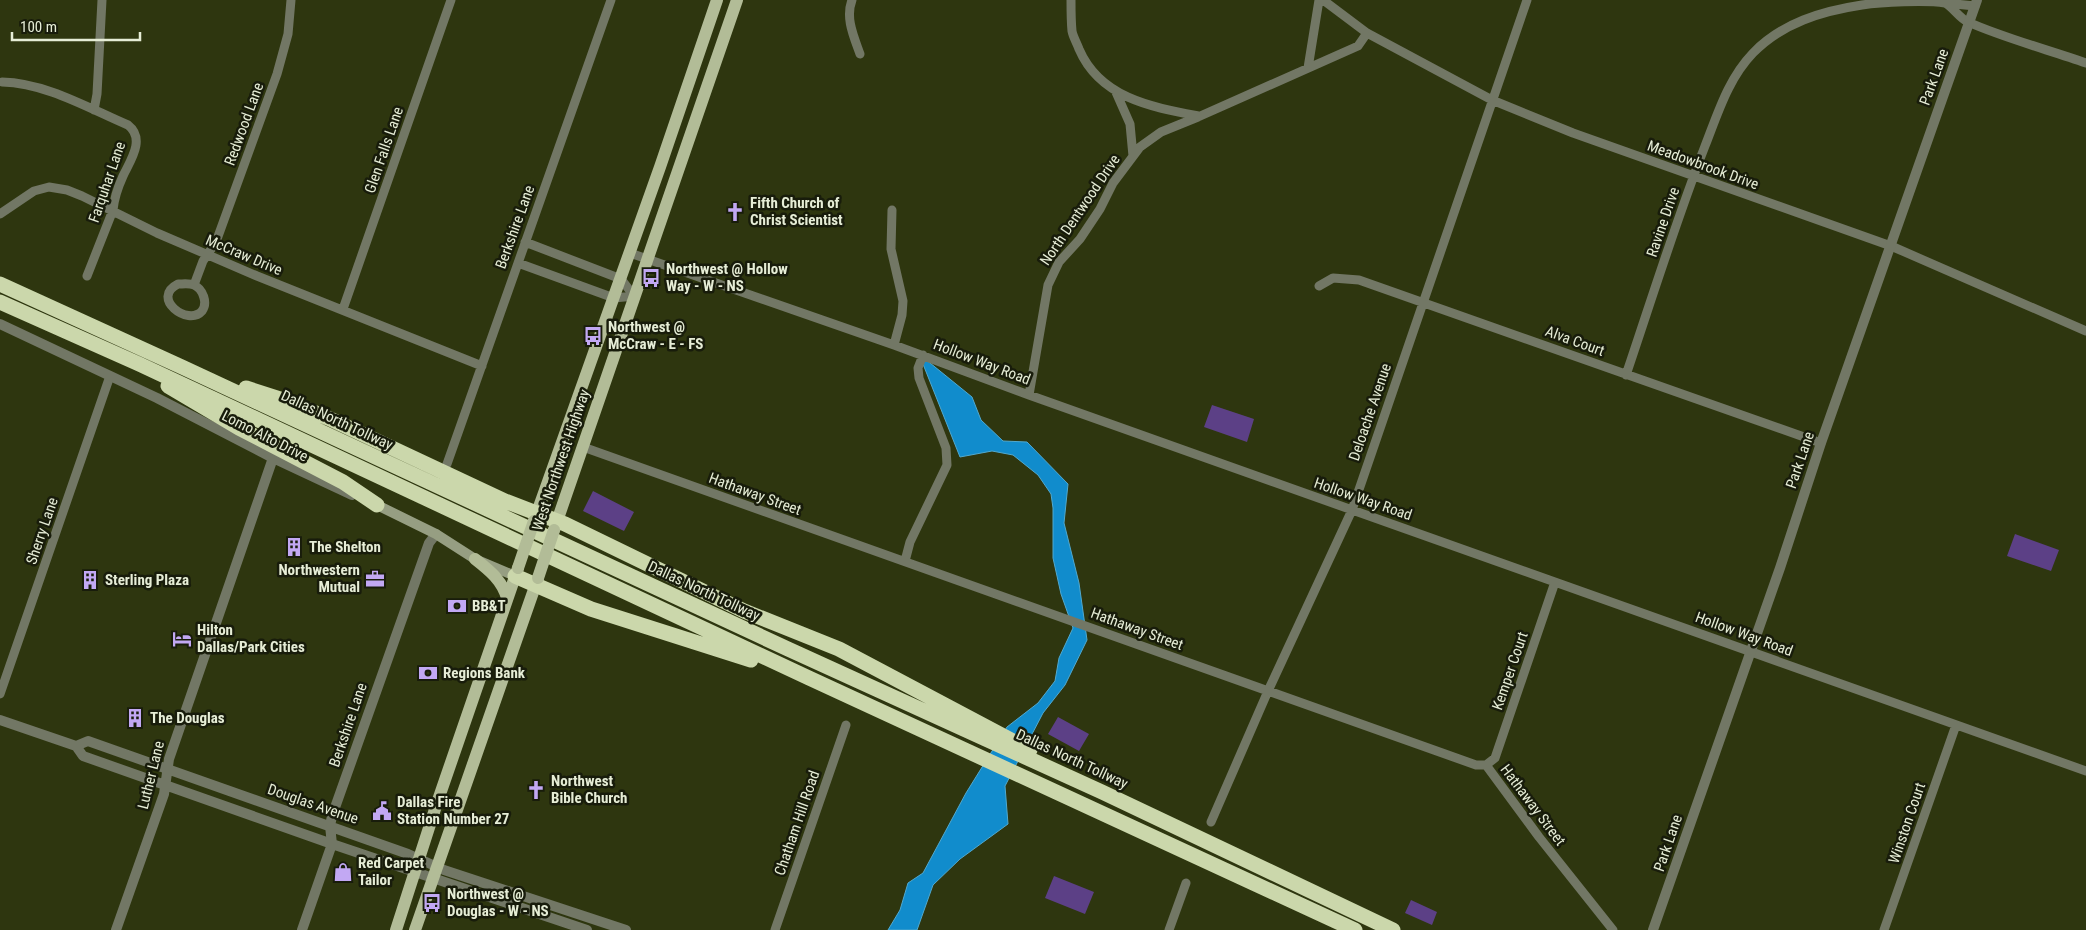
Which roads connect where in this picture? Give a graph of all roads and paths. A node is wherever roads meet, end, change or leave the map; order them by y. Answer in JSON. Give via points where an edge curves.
{"nodes":[{"id":1,"x":102,"y":0,"type":"edge"},
{"id":2,"x":291,"y":0,"type":"edge"},
{"id":3,"x":451,"y":0,"type":"edge"},
{"id":4,"x":610,"y":0,"type":"edge"},
{"id":5,"x":717,"y":0,"type":"edge"},
{"id":6,"x":737,"y":0,"type":"edge"},
{"id":7,"x":852,"y":0,"type":"edge"},
{"id":8,"x":1071,"y":0,"type":"edge"},
{"id":9,"x":1321,"y":0,"type":"edge"},
{"id":10,"x":1527,"y":0,"type":"edge"},
{"id":11,"x":1945,"y":3,"type":"junction"},
{"id":12,"x":1976,"y":3,"type":"edge"},
{"id":13,"x":1969,"y":22,"type":"junction"},
{"id":14,"x":1367,"y":33,"type":"junction"},
{"id":15,"x":860,"y":54,"type":"dead end"},
{"id":16,"x":2086,"y":64,"type":"edge"},
{"id":17,"x":1308,"y":68,"type":"junction"},
{"id":18,"x":2,"y":82,"type":"dead end"},
{"id":19,"x":1114,"y":90,"type":"junction"},
{"id":20,"x":1492,"y":100,"type":"junction"},
{"id":21,"x":94,"y":110,"type":"junction"},
{"id":22,"x":1199,"y":116,"type":"junction"},
{"id":23,"x":1133,"y":156,"type":"junction"},
{"id":24,"x":1694,"y":176,"type":"junction"},
{"id":25,"x":113,"y":210,"type":"junction"},
{"id":26,"x":892,"y":210,"type":"dead end"},
{"id":27,"x":0,"y":214,"type":"edge"},
{"id":28,"x":526,"y":242,"type":"junction"},
{"id":29,"x":1891,"y":246,"type":"junction"},
{"id":30,"x":630,"y":253,"type":"junction"},
{"id":31,"x":208,"y":254,"type":"junction"},
{"id":32,"x":647,"y":260,"type":"junction"},
{"id":33,"x":518,"y":263,"type":"junction"},
{"id":34,"x":88,"y":276,"type":"dead end"},
{"id":35,"x":621,"y":279,"type":"junction"},
{"id":36,"x":0,"y":284,"type":"edge"},
{"id":37,"x":194,"y":285,"type":"dead end"},
{"id":38,"x":1319,"y":286,"type":"dead end"},
{"id":39,"x":634,"y":296,"type":"junction"},
{"id":40,"x":614,"y":298,"type":"junction"},
{"id":41,"x":0,"y":302,"type":"edge"},
{"id":42,"x":1423,"y":302,"type":"junction"},
{"id":43,"x":343,"y":309,"type":"junction"},
{"id":44,"x":0,"y":324,"type":"edge"},
{"id":45,"x":2086,"y":331,"type":"edge"},
{"id":46,"x":894,"y":344,"type":"junction"},
{"id":47,"x":922,"y":355,"type":"junction"},
{"id":48,"x":139,"y":364,"type":"junction"},
{"id":49,"x":482,"y":366,"type":"junction"},
{"id":50,"x":182,"y":367,"type":"junction"},
{"id":51,"x":1626,"y":374,"type":"junction"},
{"id":52,"x":110,"y":376,"type":"junction"},
{"id":53,"x":1029,"y":395,"type":"junction"},
{"id":54,"x":1821,"y":443,"type":"junction"},
{"id":55,"x":583,"y":447,"type":"junction"},
{"id":56,"x":273,"y":458,"type":"junction"},
{"id":57,"x":447,"y":464,"type":"dead end"},
{"id":58,"x":377,"y":505,"type":"junction"},
{"id":59,"x":1352,"y":510,"type":"junction"},
{"id":60,"x":536,"y":517,"type":"junction"},
{"id":61,"x":556,"y":525,"type":"junction"},
{"id":62,"x":436,"y":534,"type":"junction"},
{"id":63,"x":475,"y":559,"type":"junction"},
{"id":64,"x":905,"y":561,"type":"junction"},
{"id":65,"x":516,"y":572,"type":"junction"},
{"id":66,"x":537,"y":582,"type":"junction"},
{"id":67,"x":1555,"y":582,"type":"junction"},
{"id":68,"x":507,"y":598,"type":"junction"},
{"id":69,"x":1751,"y":651,"type":"junction"},
{"id":70,"x":809,"y":678,"type":"junction"},
{"id":71,"x":1268,"y":691,"type":"junction"},
{"id":72,"x":0,"y":694,"type":"edge"},
{"id":73,"x":0,"y":720,"type":"edge"},
{"id":74,"x":846,"y":725,"type":"dead end"},
{"id":75,"x":1956,"y":725,"type":"junction"},
{"id":76,"x":76,"y":746,"type":"junction"},
{"id":77,"x":1486,"y":765,"type":"junction"},
{"id":78,"x":167,"y":769,"type":"junction"},
{"id":79,"x":2086,"y":770,"type":"edge"},
{"id":80,"x":165,"y":784,"type":"junction"},
{"id":81,"x":1102,"y":792,"type":"junction"},
{"id":82,"x":256,"y":800,"type":"junction"},
{"id":83,"x":275,"y":807,"type":"junction"},
{"id":84,"x":250,"y":815,"type":"junction"},
{"id":85,"x":270,"y":821,"type":"junction"},
{"id":86,"x":1211,"y":822,"type":"dead end"},
{"id":87,"x":330,"y":826,"type":"junction"},
{"id":88,"x":431,"y":826,"type":"junction"},
{"id":89,"x":448,"y":832,"type":"junction"},
{"id":90,"x":332,"y":844,"type":"junction"},
{"id":91,"x":420,"y":859,"type":"junction"},
{"id":92,"x":416,"y":872,"type":"junction"},
{"id":93,"x":435,"y":872,"type":"junction"},
{"id":94,"x":1186,"y":883,"type":"dead end"},
{"id":95,"x":597,"y":926,"type":"edge"},
{"id":96,"x":116,"y":930,"type":"edge"},
{"id":97,"x":302,"y":930,"type":"edge"},
{"id":98,"x":396,"y":930,"type":"edge"},
{"id":99,"x":415,"y":930,"type":"edge"},
{"id":100,"x":588,"y":930,"type":"edge"},
{"id":101,"x":626,"y":930,"type":"edge"},
{"id":102,"x":775,"y":930,"type":"edge"},
{"id":103,"x":1169,"y":930,"type":"edge"},
{"id":104,"x":1355,"y":930,"type":"edge"},
{"id":105,"x":1393,"y":930,"type":"edge"},
{"id":106,"x":1613,"y":930,"type":"edge"},
{"id":107,"x":1653,"y":930,"type":"edge"},
{"id":108,"x":1884,"y":930,"type":"edge"}],
"edges":[{"from":1,"to":21,"type":"street"},
{"from":2,"to":31,"type":"street","name":"Redwood Lane","via":[[288,34],[277,74],[216,242]]},
{"from":3,"to":43,"type":"street","name":"Glen Falls Lane"},
{"from":4,"to":28,"type":"street","name":"Berkshire Lane"},
{"from":5,"to":30,"type":"main road","name":"West Northwest Highway"},
{"from":6,"to":32,"type":"main road","name":"West Northwest Highway"},
{"from":7,"to":15,"type":"street","via":[[850,27]]},
{"from":8,"to":19,"type":"street","via":[[1072,33],[1083,57],[1097,78]]},
{"from":9,"to":14,"type":"street","name":"Meadowbrook Drive"},
{"from":9,"to":17,"type":"street"},
{"from":10,"to":20,"type":"street","name":"Deloache Avenue"},
{"from":11,"to":12,"type":"street","name":"Ravine Drive"},
{"from":11,"to":13,"type":"street"},
{"from":11,"to":24,"type":"street","name":"Ravine Drive","via":[[1891,0],[1855,6],[1819,14],[1777,33],[1754,51],[1734,77]]},
{"from":12,"to":13,"type":"street","name":"Park Lane"},
{"from":13,"to":16,"type":"street"},
{"from":13,"to":29,"type":"street","name":"Park Lane"},
{"from":14,"to":17,"type":"street","name":"North Dentwood Drive","via":[[1358,46]]},
{"from":14,"to":20,"type":"street","name":"Meadowbrook Drive"},
{"from":17,"to":22,"type":"street","name":"North Dentwood Drive"},
{"from":18,"to":21,"type":"street","name":"Farquhar Lane","via":[[24,83]]},
{"from":19,"to":22,"type":"street","via":[[1152,106]]},
{"from":19,"to":23,"type":"street","via":[[1130,124]]},
{"from":20,"to":24,"type":"street","name":"Meadowbrook Drive"},
{"from":20,"to":42,"type":"street","name":"Deloache Avenue"},
{"from":21,"to":25,"type":"street","name":"Farquhar Lane","via":[[128,125],[137,142]]},
{"from":22,"to":23,"type":"street","name":"North Dentwood Drive","via":[[1162,132]]},
{"from":23,"to":53,"type":"street","name":"North Dentwood Drive","via":[[1113,182],[1080,239],[1059,262],[1048,285]]},
{"from":24,"to":29,"type":"street","name":"Meadowbrook Drive"},
{"from":24,"to":51,"type":"street","name":"Ravine Drive"},
{"from":25,"to":27,"type":"street","name":"McCraw Drive","via":[[82,196],[49,187],[34,191]]},
{"from":25,"to":31,"type":"street","name":"McCraw Drive"},
{"from":25,"to":34,"type":"street","name":"Farquhar Lane"},
{"from":26,"to":46,"type":"street","via":[[891,249],[903,301]]},
{"from":28,"to":33,"type":"street","name":"Berkshire Lane"},
{"from":28,"to":35,"type":"street"},
{"from":29,"to":45,"type":"street","name":"Meadowbrook Drive"},
{"from":29,"to":54,"type":"street","name":"Park Lane"},
{"from":30,"to":32,"type":"street","name":"Hollow Way Road"},
{"from":30,"to":35,"type":"main road","name":"West Northwest Highway"},
{"from":31,"to":37,"type":"street","name":"Redwood Lane"},
{"from":31,"to":43,"type":"street","name":"McCraw Drive"},
{"from":32,"to":39,"type":"main road","name":"West Northwest Highway"},
{"from":32,"to":46,"type":"street","name":"Hollow Way Road"},
{"from":33,"to":40,"type":"street"},
{"from":33,"to":49,"type":"street","name":"Berkshire Lane"},
{"from":35,"to":39,"type":"street"},
{"from":35,"to":40,"type":"main road","name":"West Northwest Highway"},
{"from":36,"to":50,"type":"highway","name":"Dallas North Tollway"},
{"from":38,"to":42,"type":"street","name":"Alva Court","via":[[1333,278],[1344,277]]},
{"from":39,"to":40,"type":"street"},
{"from":39,"to":55,"type":"main road","name":"West Northwest Highway"},
{"from":40,"to":60,"type":"main road","name":"West Northwest Highway"},
{"from":41,"to":48,"type":"highway"},
{"from":42,"to":51,"type":"street","name":"Alva Court"},
{"from":42,"to":59,"type":"street","name":"Deloache Avenue"},
{"from":43,"to":49,"type":"street","name":"McCraw Drive"},
{"from":44,"to":52,"type":"street","name":"Lomo Alto Drive"},
{"from":46,"to":47,"type":"street","name":"Hollow Way Road"},
{"from":47,"to":53,"type":"street","name":"Hollow Way Road"},
{"from":47,"to":64,"type":"street","via":[[919,378],[946,448],[947,465],[910,542]]},
{"from":48,"to":58,"type":"highway","via":[[178,393],[343,482]]},
{"from":48,"to":70,"type":"highway"},
{"from":49,"to":57,"type":"street","name":"Berkshire Lane"},
{"from":50,"to":60,"type":"highway","via":[[309,410]]},
{"from":50,"to":81,"type":"highway","name":"Dallas North Tollway"},
{"from":51,"to":54,"type":"street","name":"Alva Court"},
{"from":52,"to":56,"type":"street","name":"Lomo Alto Drive"},
{"from":52,"to":72,"type":"street","name":"Sherry Lane"},
{"from":53,"to":59,"type":"street","name":"Hollow Way Road"},
{"from":54,"to":69,"type":"street","name":"Park Lane"},
{"from":55,"to":61,"type":"main road","name":"West Northwest Highway"},
{"from":55,"to":64,"type":"street","name":"Hathaway Street"},
{"from":56,"to":58,"type":"street","name":"Lomo Alto Drive"},
{"from":56,"to":78,"type":"street","name":"Luther Lane"},
{"from":58,"to":62,"type":"main road","name":"Lomo Alto Drive"},
{"from":59,"to":67,"type":"street","name":"Hollow Way Road"},
{"from":59,"to":71,"type":"street","name":"Deloache Avenue"},
{"from":60,"to":61,"type":"highway"},
{"from":60,"to":65,"type":"main road","name":"West Northwest Highway","bridge":true},
{"from":61,"to":66,"type":"main road","name":"West Northwest Highway","bridge":true},
{"from":61,"to":81,"type":"highway","via":[[711,596],[839,649],[1007,737]]},
{"from":62,"to":63,"type":"main road","name":"Lomo Alto Drive"},
{"from":62,"to":87,"type":"street","name":"Berkshire Lane","via":[[428,543]]},
{"from":63,"to":65,"type":"main road","name":"Lomo Alto Drive"},
{"from":63,"to":68,"type":"main road","via":[[495,575]]},
{"from":64,"to":71,"type":"street","name":"Hathaway Street"},
{"from":65,"to":66,"type":"highway"},
{"from":65,"to":68,"type":"main road","name":"West Northwest Highway"},
{"from":66,"to":70,"type":"highway","via":[[591,609]]},
{"from":66,"to":89,"type":"main road","name":"West Northwest Highway"},
{"from":67,"to":69,"type":"street","name":"Hollow Way Road"},
{"from":67,"to":77,"type":"street","name":"Kemper Court","via":[[1496,758]]},
{"from":68,"to":88,"type":"main road","name":"West Northwest Highway"},
{"from":69,"to":75,"type":"street","name":"Hollow Way Road"},
{"from":69,"to":107,"type":"street","name":"Park Lane"},
{"from":70,"to":104,"type":"highway"},
{"from":71,"to":77,"type":"street","name":"Hathaway Street","via":[[1476,765]]},
{"from":71,"to":86,"type":"street","name":"Deloache Avenue"},
{"from":73,"to":76,"type":"street","name":"Douglas Avenue"},
{"from":74,"to":102,"type":"street","name":"Chatham Hill Road"},
{"from":75,"to":79,"type":"street","name":"Hollow Way Road"},
{"from":75,"to":108,"type":"street","name":"Winston Court"},
{"from":76,"to":78,"type":"street","name":"Douglas Avenue","via":[[88,741]]},
{"from":76,"to":80,"type":"street","name":"Douglas Avenue","via":[[83,756]]},
{"from":77,"to":106,"type":"street","name":"Hathaway Street"},
{"from":78,"to":80,"type":"street","name":"Luther Lane"},
{"from":78,"to":82,"type":"street","name":"Douglas Avenue"},
{"from":80,"to":84,"type":"street","name":"Douglas Avenue"},
{"from":80,"to":96,"type":"street","name":"Luther Lane"},
{"from":81,"to":105,"type":"highway","name":"Dallas North Tollway"},
{"from":82,"to":83,"type":"street","name":"Douglas Avenue"},
{"from":82,"to":84,"type":"street"},
{"from":83,"to":85,"type":"street"},
{"from":83,"to":87,"type":"street","name":"Douglas Avenue"},
{"from":84,"to":85,"type":"street","name":"Douglas Avenue"},
{"from":85,"to":90,"type":"street","name":"Douglas Avenue"},
{"from":87,"to":90,"type":"street","name":"Berkshire Lane"},
{"from":87,"to":91,"type":"street","name":"Douglas Avenue"},
{"from":88,"to":89,"type":"main road"},
{"from":88,"to":91,"type":"main road","name":"West Northwest Highway"},
{"from":89,"to":93,"type":"main road","name":"West Northwest Highway"},
{"from":90,"to":92,"type":"street","name":"Douglas Avenue"},
{"from":90,"to":97,"type":"street","name":"Berkshire Lane"},
{"from":91,"to":92,"type":"main road","name":"West Northwest Highway"},
{"from":91,"to":93,"type":"street","name":"Douglas Avenue"},
{"from":92,"to":93,"type":"street","name":"Douglas Avenue"},
{"from":92,"to":98,"type":"main road","name":"West Northwest Highway"},
{"from":93,"to":95,"type":"street","name":"Douglas Avenue"},
{"from":93,"to":99,"type":"main road","name":"West Northwest Highway"},
{"from":93,"to":100,"type":"street","name":"Douglas Avenue"},
{"from":94,"to":103,"type":"street"},
{"from":95,"to":101,"type":"street","name":"Douglas Avenue"}]}
